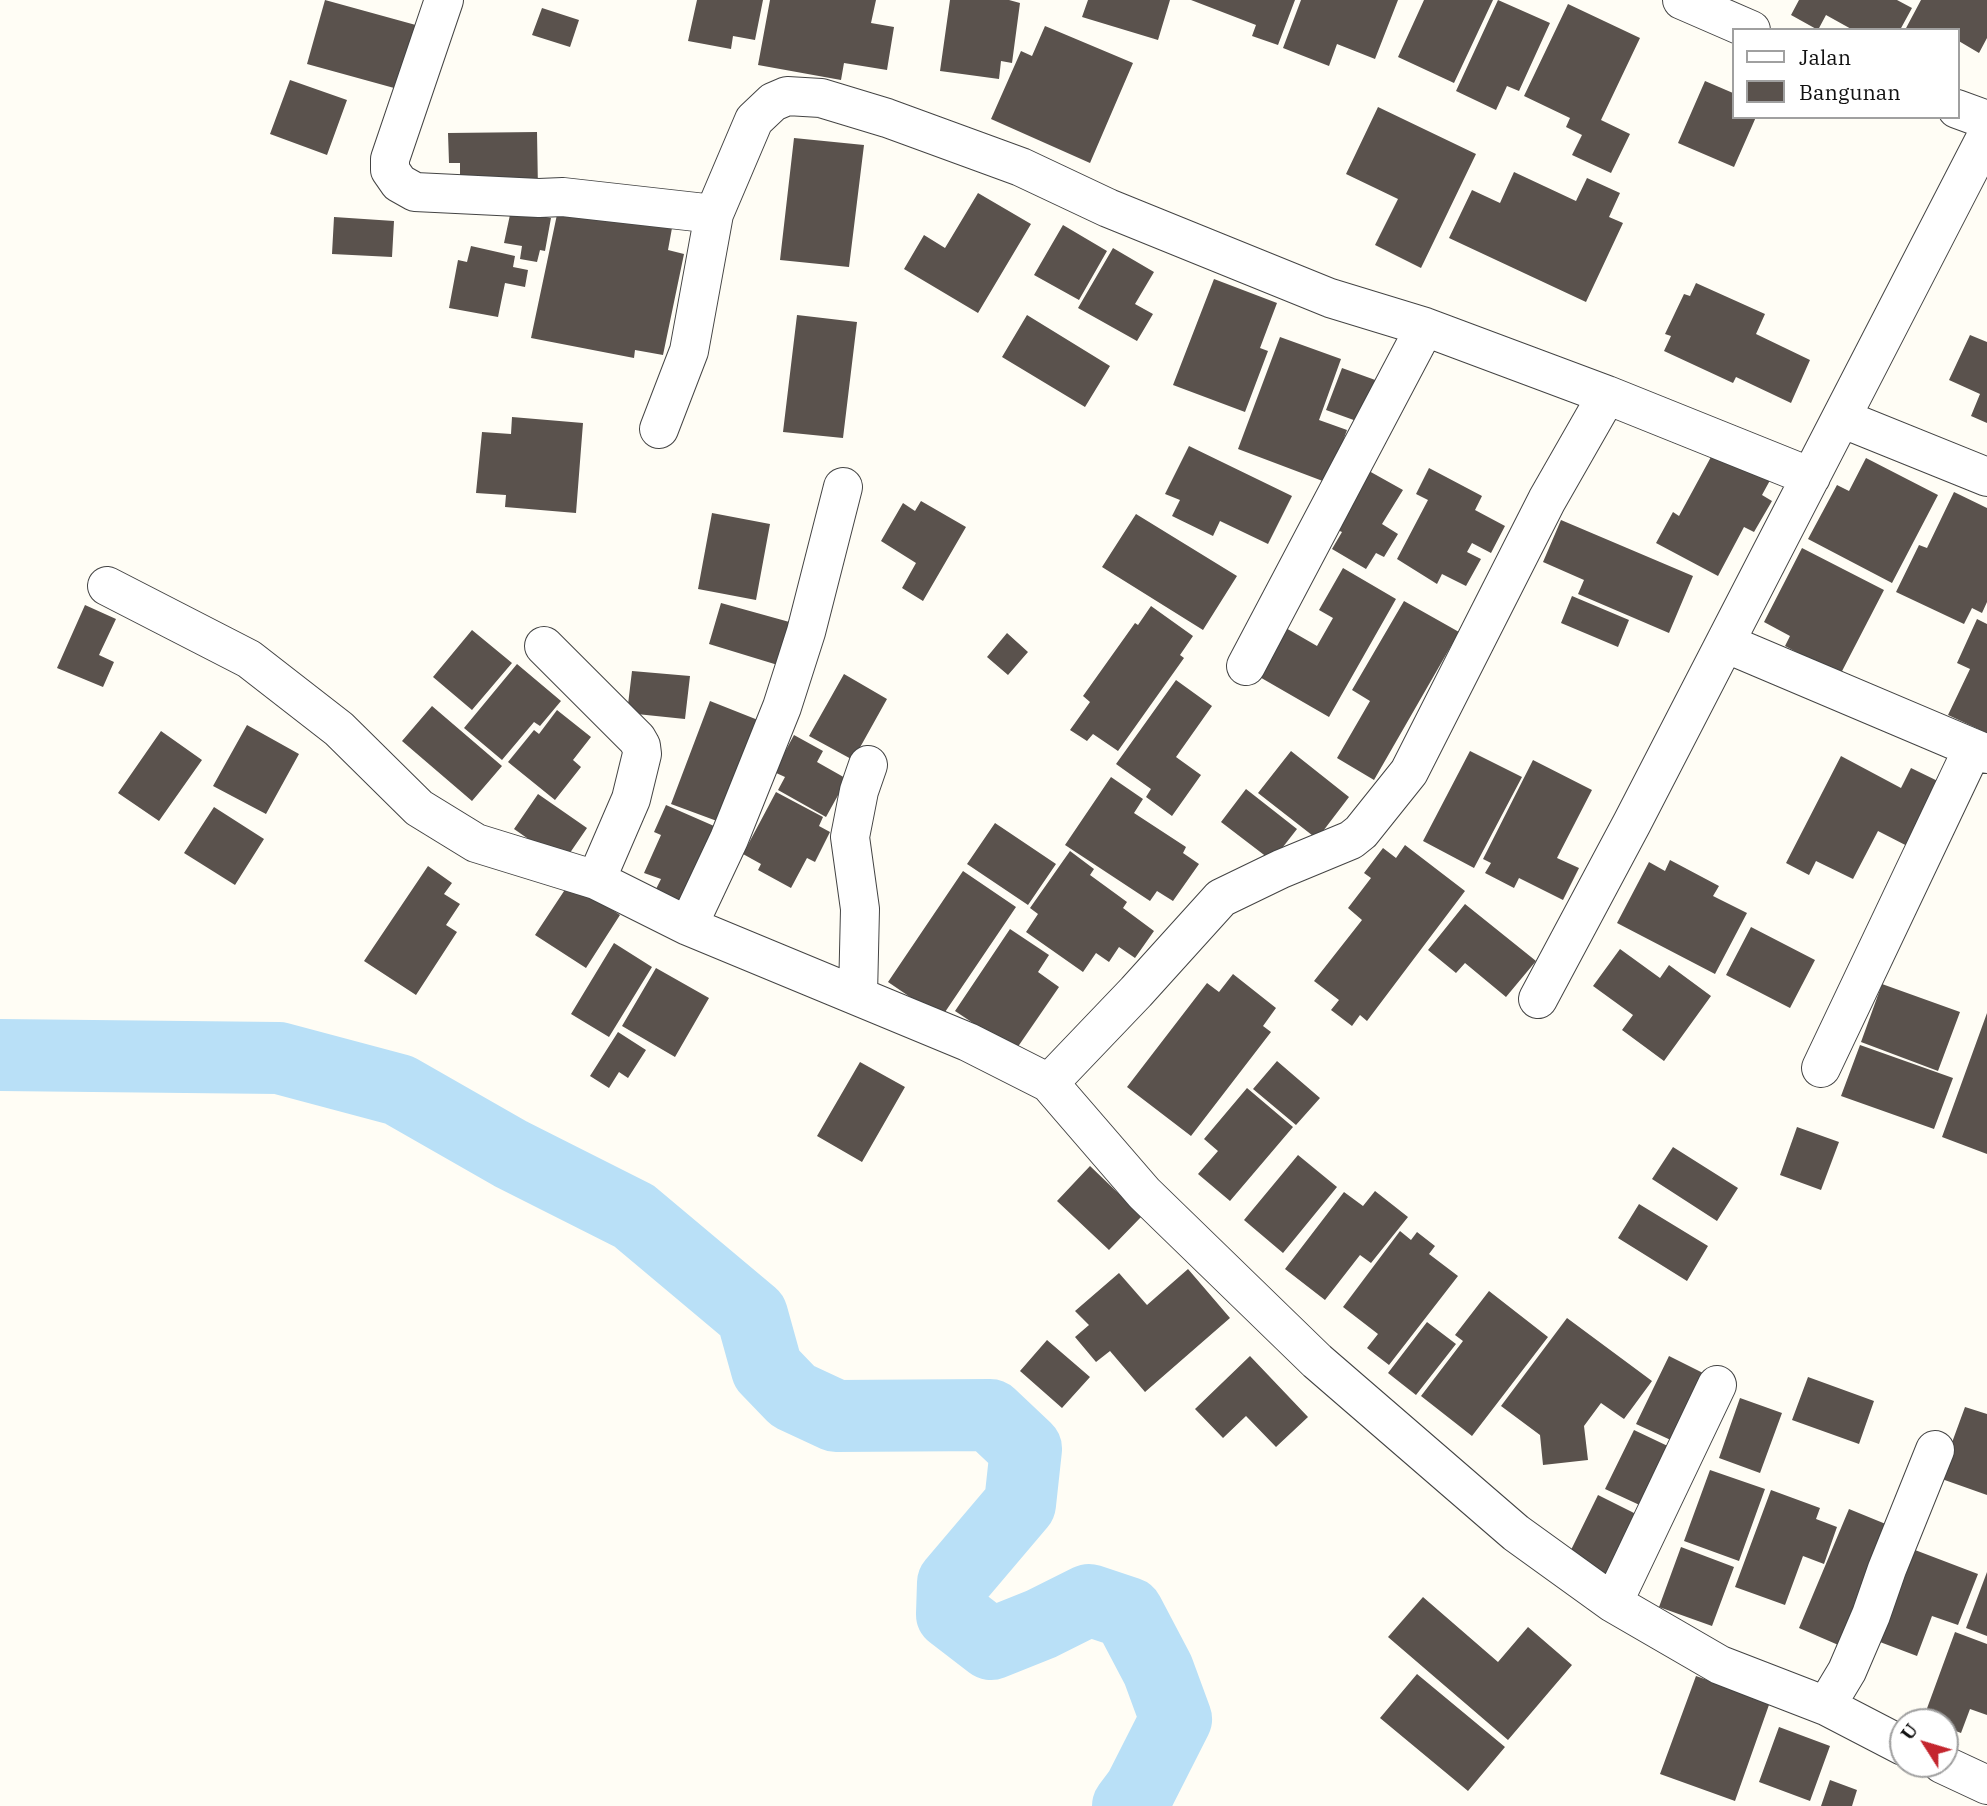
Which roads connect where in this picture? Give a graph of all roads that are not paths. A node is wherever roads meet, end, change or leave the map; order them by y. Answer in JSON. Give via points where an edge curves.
{"nodes":[{"id":1,"x":444,"y":0,"type":"edge"},
{"id":2,"x":1682,"y":0,"type":"edge"},
{"id":3,"x":1746,"y":28,"type":"edge"},
{"id":4,"x":1959,"y":110,"type":"edge"},
{"id":5,"x":1987,"y":120,"type":"edge"},
{"id":6,"x":1982,"y":157,"type":"edge"},
{"id":7,"x":714,"y":214,"type":"junction"},
{"id":8,"x":1425,"y":327,"type":"junction"},
{"id":9,"x":1607,"y":395,"type":"junction"},
{"id":10,"x":1841,"y":418,"type":"junction"},
{"id":11,"x":659,"y":429,"type":"dead end"},
{"id":12,"x":1811,"y":477,"type":"junction"},
{"id":13,"x":1987,"y":477,"type":"edge"},
{"id":14,"x":843,"y":487,"type":"dead end"},
{"id":15,"x":107,"y":586,"type":"dead end"},
{"id":16,"x":1725,"y":643,"type":"junction"},
{"id":17,"x":544,"y":646,"type":"dead end"},
{"id":18,"x":1246,"y":666,"type":"dead end"},
{"id":19,"x":1980,"y":751,"type":"edge"},
{"id":20,"x":868,"y":765,"type":"dead end"},
{"id":21,"x":596,"y":880,"type":"junction"},
{"id":22,"x":688,"y":926,"type":"junction"},
{"id":23,"x":858,"y":995,"type":"junction"},
{"id":24,"x":1538,"y":999,"type":"dead end"},
{"id":25,"x":1821,"y":1068,"type":"dead end"},
{"id":26,"x":1049,"y":1083,"type":"junction"},
{"id":27,"x":1717,"y":1385,"type":"dead end"},
{"id":28,"x":1935,"y":1450,"type":"dead end"},
{"id":29,"x":1612,"y":1603,"type":"junction"},
{"id":30,"x":1826,"y":1706,"type":"junction"},
{"id":31,"x":1889,"y":1739,"type":"edge"},
{"id":32,"x":1959,"y":1772,"type":"edge"},
{"id":33,"x":1987,"y":1786,"type":"edge"}],
"edges":[{"from":1,"to":7,"type":"street","via":[[390,159],[390,170],[399,183],[415,192],[563,197]]},
{"from":2,"to":3,"type":"street"},
{"from":4,"to":5,"type":"street"},
{"from":6,"to":10,"type":"street"},
{"from":7,"to":8,"type":"street","via":[[760,113],[787,96],[821,98],[1021,167],[1108,208],[1330,298]]},
{"from":7,"to":11,"type":"street","via":[[689,351]]},
{"from":8,"to":9,"type":"street"},
{"from":8,"to":18,"type":"street"},
{"from":9,"to":12,"type":"street"},
{"from":9,"to":26,"type":"street","via":[[1547,500],[1409,772],[1361,832],[1221,898]]},
{"from":10,"to":12,"type":"street"},
{"from":10,"to":13,"type":"street"},
{"from":12,"to":16,"type":"street"},
{"from":14,"to":22,"type":"street","via":[[782,706],[729,839]]},
{"from":15,"to":21,"type":"street","via":[[250,659],[339,729],[419,808],[476,843]]},
{"from":16,"to":19,"type":"street"},
{"from":16,"to":24,"type":"street"},
{"from":17,"to":21,"type":"street","via":[[641,746],[631,799]]},
{"from":19,"to":25,"type":"street"},
{"from":20,"to":23,"type":"street","via":[[850,836],[860,909]]},
{"from":21,"to":22,"type":"street"},
{"from":22,"to":23,"type":"street"},
{"from":23,"to":26,"type":"street"},
{"from":26,"to":29,"type":"street","via":[[1144,1193],[1317,1361],[1516,1533]]},
{"from":27,"to":29,"type":"street"},
{"from":28,"to":30,"type":"street","via":[[1847,1671]]},
{"from":29,"to":30,"type":"street","via":[[1720,1665]]},
{"from":30,"to":31,"type":"street"},
{"from":32,"to":33,"type":"street"}]}
